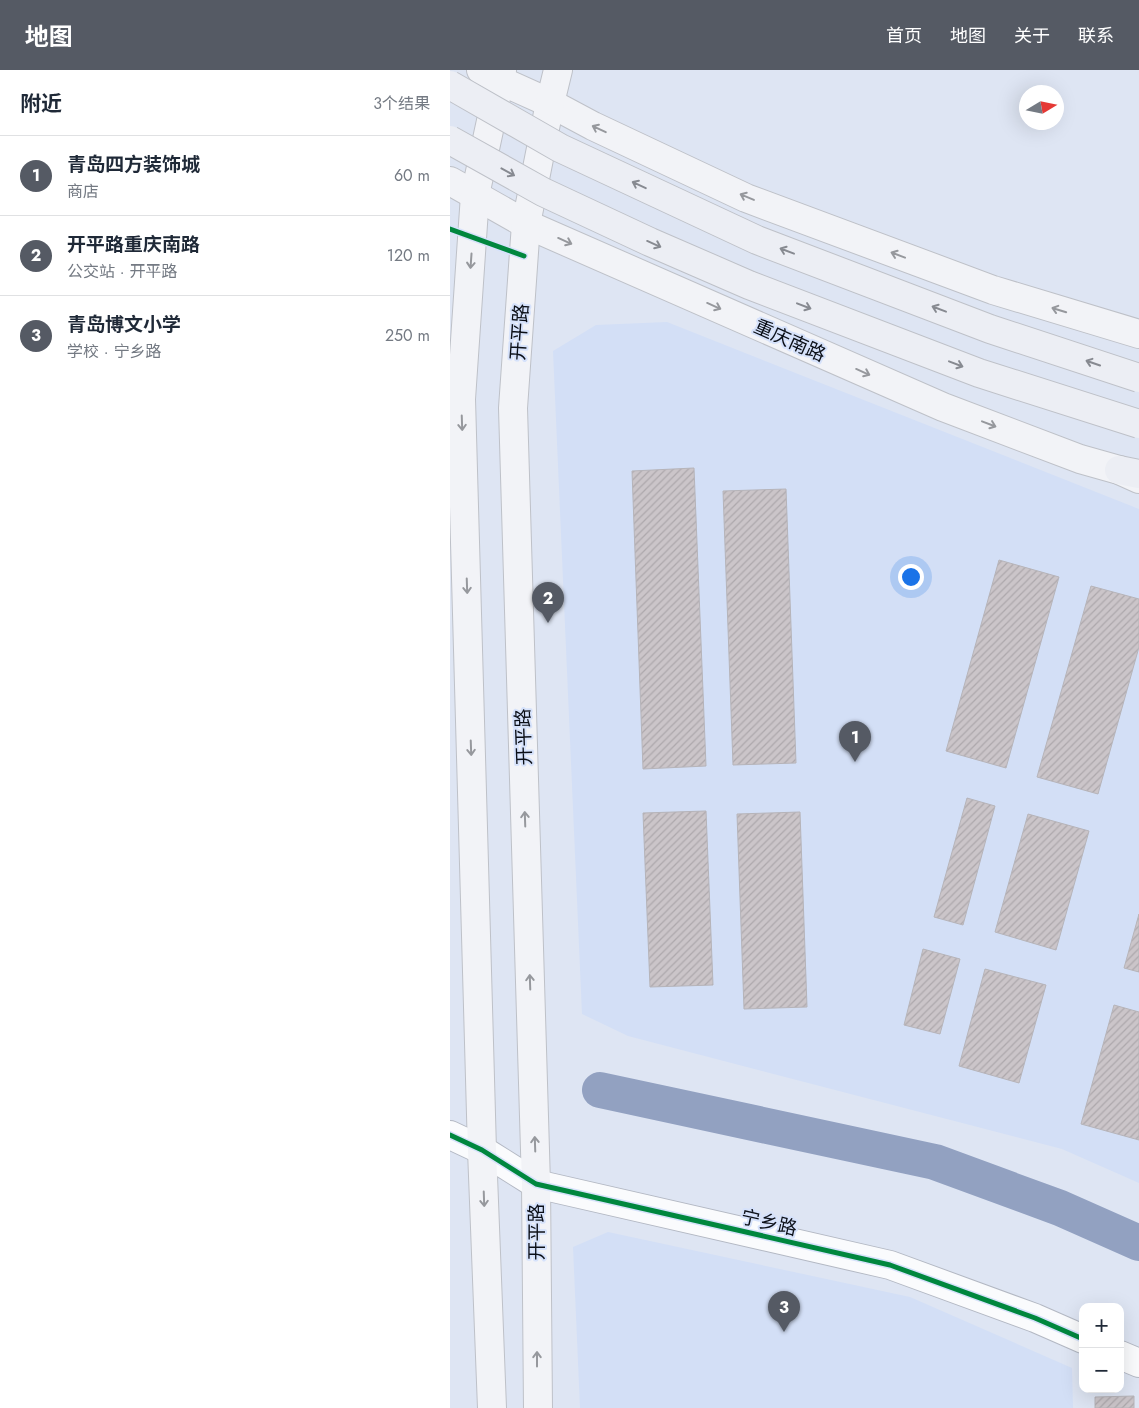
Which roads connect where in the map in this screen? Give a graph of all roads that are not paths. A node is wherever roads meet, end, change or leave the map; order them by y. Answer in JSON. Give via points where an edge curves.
{"nodes":[{"id":1,"x":558,"y":70,"type":"edge"},
{"id":2,"x":494,"y":73,"type":"edge"},
{"id":3,"x":450,"y":85,"type":"edge"},
{"id":4,"x":550,"y":102,"type":"junction"},
{"id":5,"x":450,"y":140,"type":"edge"},
{"id":6,"x":450,"y":180,"type":"edge"},
{"id":7,"x":475,"y":195,"type":"junction"},
{"id":8,"x":526,"y":224,"type":"junction"},
{"id":9,"x":1139,"y":334,"type":"edge"},
{"id":10,"x":1139,"y":378,"type":"edge"},
{"id":11,"x":1139,"y":424,"type":"edge"},
{"id":12,"x":1132,"y":474,"type":"edge"},
{"id":13,"x":450,"y":1135,"type":"edge"},
{"id":14,"x":482,"y":1150,"type":"junction"},
{"id":15,"x":536,"y":1184,"type":"junction"},
{"id":16,"x":1079,"y":1337,"type":"edge"},
{"id":17,"x":1124,"y":1357,"type":"edge"},
{"id":18,"x":1139,"y":1363,"type":"edge"},
{"id":19,"x":492,"y":1408,"type":"edge"},
{"id":20,"x":538,"y":1408,"type":"edge"}],
"edges":[{"from":1,"to":4,"type":"main road","name":"开平路"},
{"from":2,"to":4,"type":"main road"},
{"from":2,"to":7,"type":"main road"},
{"from":10,"to":3,"type":"highway","one_way":true,"bridge":true,"via":[[990,329],[757,240],[560,148]]},
{"from":4,"to":8,"type":"main road","name":"开平路"},
{"from":9,"to":4,"type":"main road","one_way":true,"via":[[993,290],[746,198],[593,126]]},
{"from":5,"to":11,"type":"highway","one_way":true,"bridge":true,"via":[[543,192],[749,285],[979,373]]},
{"from":6,"to":7,"type":"main road","name":"重庆南路"},
{"from":7,"to":8,"type":"main road","name":"重庆南路"},
{"from":7,"to":14,"type":"main road","one_way":true,"via":[[462,399]]},
{"from":8,"to":12,"type":"main road","name":"重庆南路","one_way":true,"via":[[943,407],[1080,459]]},
{"from":15,"to":8,"type":"main road","name":"开平路","one_way":true,"via":[[513,408]]},
{"from":13,"to":14,"type":"street","name":"宁乡路"},
{"from":14,"to":15,"type":"street","name":"宁乡路"},
{"from":14,"to":19,"type":"main road","one_way":true},
{"from":15,"to":16,"type":"street","name":"宁乡路","via":[[890,1265]]},
{"from":20,"to":15,"type":"main road","name":"开平路","one_way":true},
{"from":17,"to":18,"type":"street"}]}
